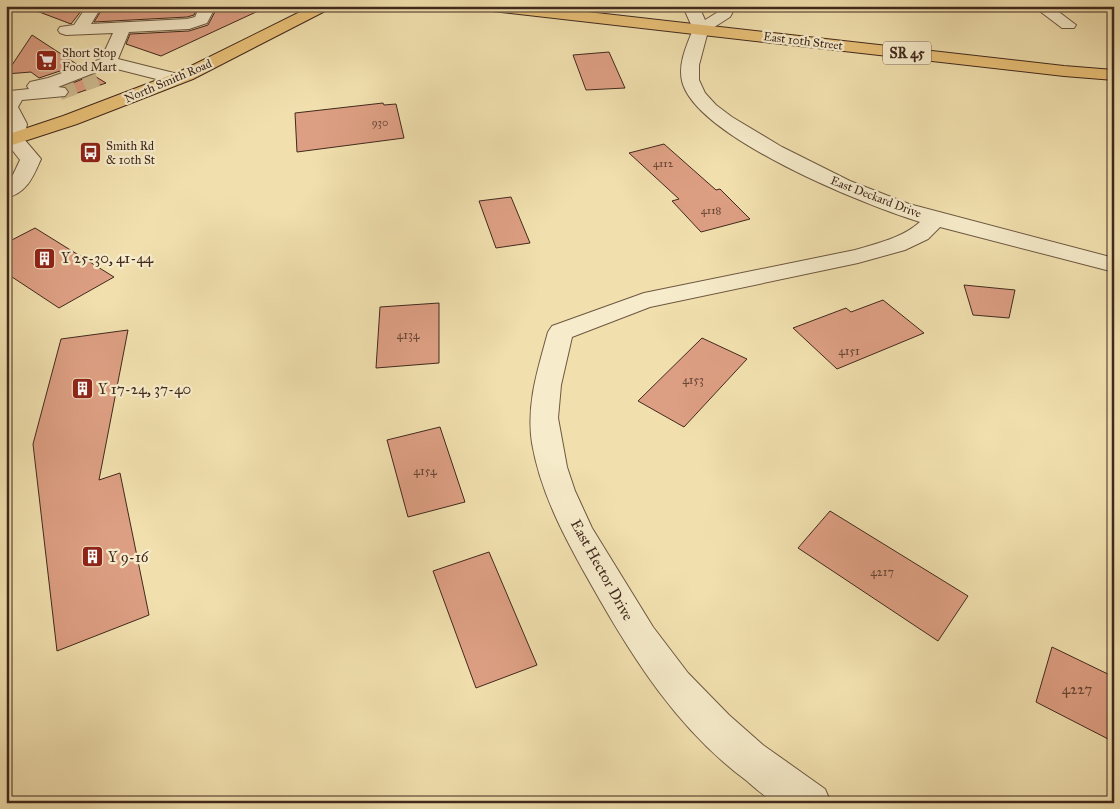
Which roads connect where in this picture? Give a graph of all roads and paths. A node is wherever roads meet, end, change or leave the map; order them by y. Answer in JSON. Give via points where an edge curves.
{"nodes":[{"id":1,"x":95,"y":6,"type":"edge"},
{"id":2,"x":208,"y":6,"type":"edge"},
{"id":3,"x":324,"y":6,"type":"edge"},
{"id":4,"x":492,"y":6,"type":"edge"},
{"id":5,"x":695,"y":6,"type":"edge"},
{"id":6,"x":728,"y":6,"type":"edge"},
{"id":7,"x":1040,"y":6,"type":"edge"},
{"id":8,"x":127,"y":21,"type":"junction"},
{"id":9,"x":1068,"y":25,"type":"dead end"},
{"id":10,"x":701,"y":29,"type":"junction"},
{"id":11,"x":115,"y":64,"type":"junction"},
{"id":12,"x":1114,"y":74,"type":"edge"},
{"id":13,"x":97,"y":78,"type":"tunnel mouth"},
{"id":14,"x":176,"y":79,"type":"junction"},
{"id":15,"x":59,"y":92,"type":"tunnel mouth"},
{"id":16,"x":16,"y":95,"type":"junction"},
{"id":17,"x":10,"y":140,"type":"edge"},
{"id":18,"x":6,"y":192,"type":"edge"},
{"id":19,"x":936,"y":219,"type":"junction"},
{"id":20,"x":1114,"y":266,"type":"edge"},
{"id":21,"x":811,"y":803,"type":"edge"}],
"edges":[{"from":1,"to":8,"type":"street","via":[[72,30]]},
{"from":2,"to":8,"type":"street","via":[[201,20],[189,24],[165,19]]},
{"from":3,"to":14,"type":"main road","name":"North Smith Road"},
{"from":4,"to":10,"type":"main road","name":"East 10th Street","number":"SR 45"},
{"from":5,"to":10,"type":"street","via":[[693,11]]},
{"from":6,"to":10,"type":"street","via":[[725,14]]},
{"from":7,"to":9,"type":"street"},
{"from":8,"to":11,"type":"street"},
{"from":10,"to":12,"type":"main road","name":"East 10th Street","number":"SR 45"},
{"from":10,"to":19,"type":"street","name":"East Deckard Drive","via":[[690,77],[697,96],[709,108],[776,153],[814,173],[857,193]]},
{"from":11,"to":13,"type":"street"},
{"from":11,"to":14,"type":"street"},
{"from":11,"to":16,"type":"street","via":[[52,83],[21,88]]},
{"from":14,"to":17,"type":"main road","name":"North Smith Road"},
{"from":15,"to":16,"type":"street"},
{"from":16,"to":17,"type":"street","via":[[9,107],[18,124]]},
{"from":17,"to":18,"type":"street","via":[[31,160],[20,182]]},
{"from":19,"to":20,"type":"street","name":"East Deckard Drive"},
{"from":19,"to":21,"type":"street","name":"East Hector Drive","via":[[920,234],[897,245],[653,299],[561,332],[546,396],[547,443],[567,507],[586,548],[638,634],[683,694],[750,758]]}]}
